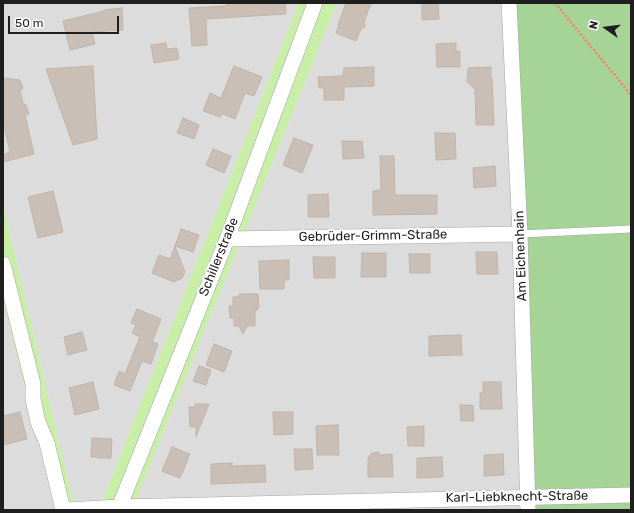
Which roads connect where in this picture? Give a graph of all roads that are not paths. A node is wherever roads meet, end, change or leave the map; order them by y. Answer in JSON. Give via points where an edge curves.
{"nodes":[{"id":1,"x":316,"y":3,"type":"edge"},
{"id":2,"x":509,"y":3,"type":"edge"},
{"id":3,"x":631,"y":229,"type":"edge"},
{"id":4,"x":520,"y":234,"type":"junction"},
{"id":5,"x":227,"y":239,"type":"junction"},
{"id":6,"x":3,"y":264,"type":"edge"},
{"id":7,"x":631,"y":494,"type":"edge"},
{"id":8,"x":528,"y":503,"type":"edge"},
{"id":9,"x":119,"y":508,"type":"edge"},
{"id":10,"x":63,"y":510,"type":"edge"},
{"id":11,"x":67,"y":510,"type":"edge"}],
"edges":[{"from":1,"to":5,"type":"street","name":"Schillerstraße"},
{"from":2,"to":4,"type":"street","name":"Am Eichenhain"},
{"from":3,"to":4,"type":"lane"},
{"from":4,"to":5,"type":"street","name":"Gebrüder-Grimm-Straße"},
{"from":4,"to":8,"type":"street","name":"Am Eichenhain"},
{"from":5,"to":9,"type":"street","name":"Schillerstraße"},
{"from":6,"to":10,"type":"street","via":[[33,384],[38,422],[47,443]]},
{"from":7,"to":8,"type":"street","name":"Karl-Liebknecht-Straße"},
{"from":8,"to":9,"type":"street","name":"Karl-Liebknecht-Straße"},
{"from":9,"to":11,"type":"street","name":"Karl-Liebknecht-Straße"}]}
